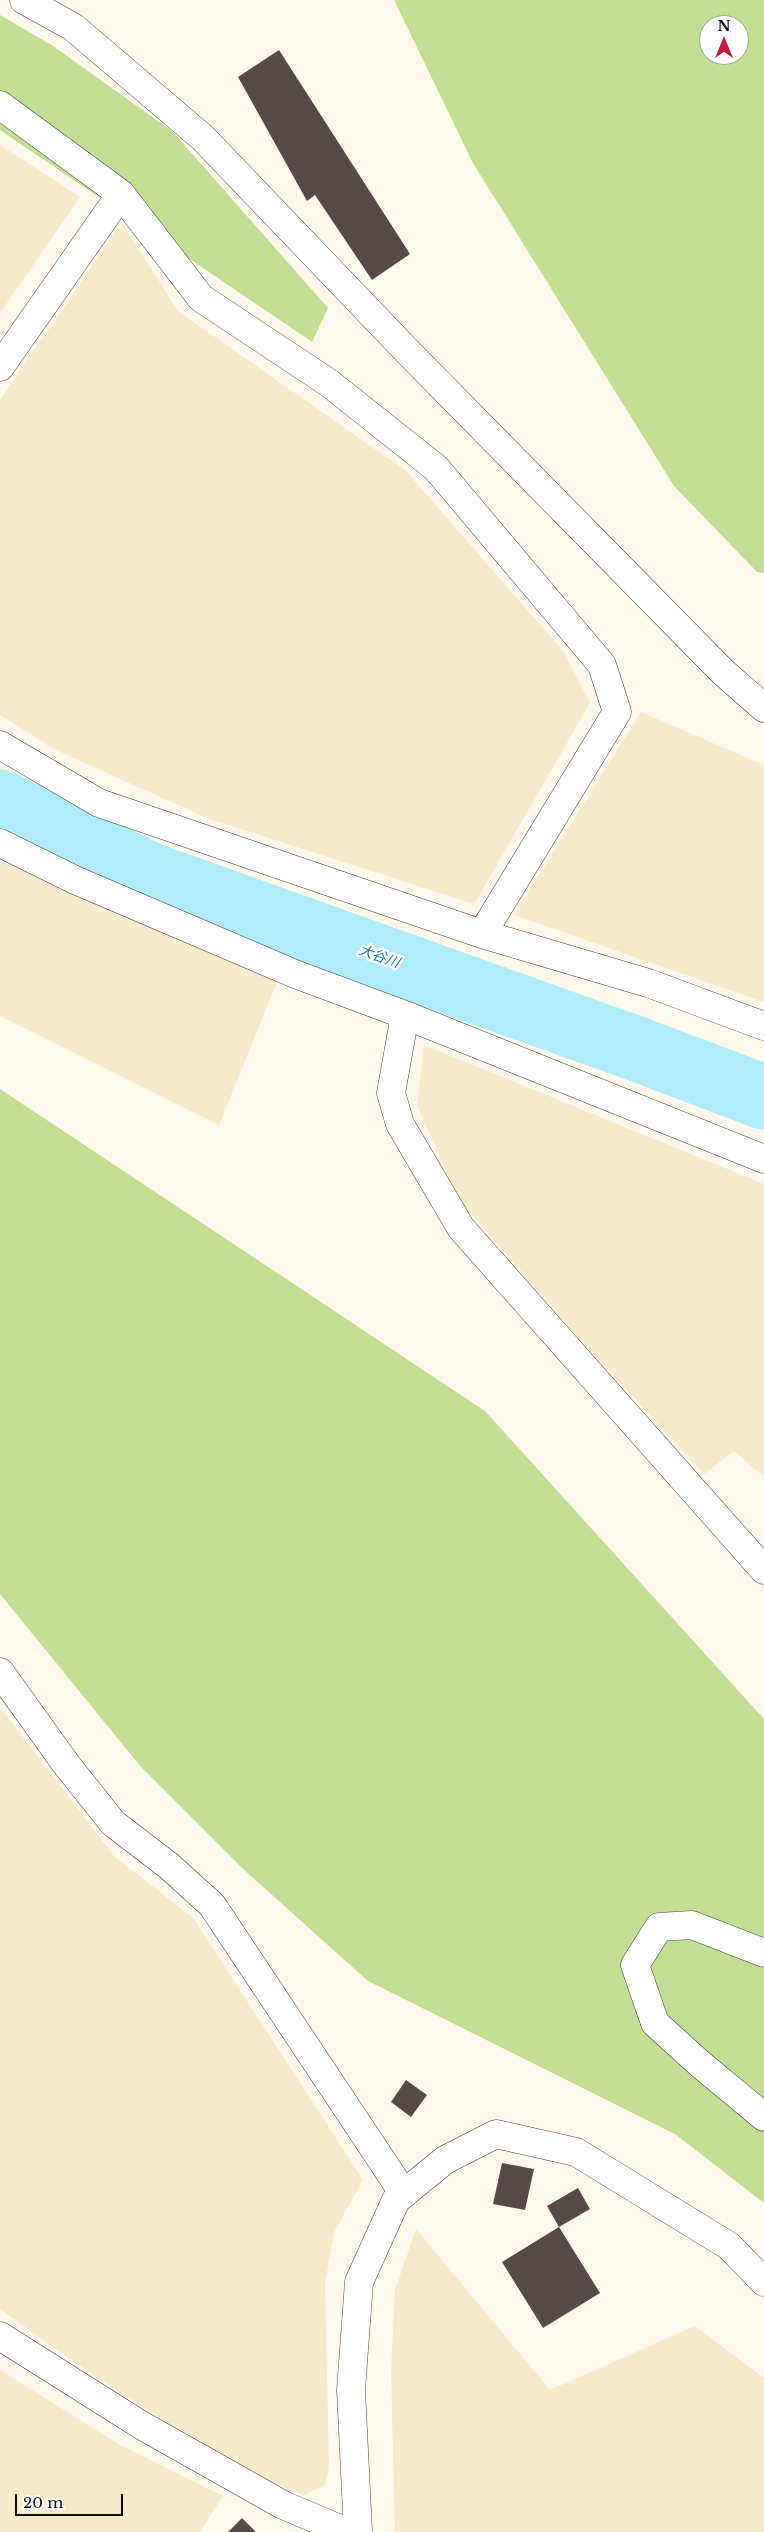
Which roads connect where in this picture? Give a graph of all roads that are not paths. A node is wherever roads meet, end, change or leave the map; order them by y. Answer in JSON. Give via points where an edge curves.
{"nodes":[{"id":1,"x":24,"y":0,"type":"edge"},
{"id":2,"x":0,"y":105,"type":"edge"},
{"id":3,"x":121,"y":194,"type":"junction"},
{"id":4,"x":0,"y":368,"type":"edge"},
{"id":5,"x":764,"y":708,"type":"edge"},
{"id":6,"x":0,"y":744,"type":"edge"},
{"id":7,"x":0,"y":844,"type":"edge"},
{"id":8,"x":482,"y":934,"type":"junction"},
{"id":9,"x":405,"y":1015,"type":"junction"},
{"id":10,"x":764,"y":1026,"type":"edge"},
{"id":11,"x":764,"y":1158,"type":"edge"},
{"id":12,"x":764,"y":1570,"type":"edge"},
{"id":13,"x":0,"y":1672,"type":"edge"},
{"id":14,"x":764,"y":1953,"type":"edge"},
{"id":15,"x":764,"y":2117,"type":"edge"},
{"id":16,"x":404,"y":2194,"type":"junction"},
{"id":17,"x":764,"y":2282,"type":"edge"},
{"id":18,"x":0,"y":2336,"type":"edge"},
{"id":19,"x":347,"y":2532,"type":"edge"},
{"id":20,"x":358,"y":2532,"type":"edge"}],
"edges":[{"from":1,"to":5,"type":"street","via":[[73,28],[203,138],[583,530],[723,672]]},
{"from":2,"to":3,"type":"street"},
{"from":3,"to":4,"type":"street"},
{"from":3,"to":8,"type":"street","via":[[201,298],[329,383],[436,468],[602,665],[617,712]]},
{"from":6,"to":8,"type":"street","via":[[99,803]]},
{"from":7,"to":9,"type":"street","via":[[75,880],[295,974]]},
{"from":8,"to":10,"type":"street","via":[[648,984]]},
{"from":9,"to":11,"type":"street"},
{"from":9,"to":12,"type":"street","via":[[391,1093],[400,1124],[461,1228]]},
{"from":13,"to":16,"type":"street","via":[[66,1764],[114,1823],[212,1905]]},
{"from":14,"to":15,"type":"street","via":[[692,1925],[659,1927],[635,1965],[655,2023]]},
{"from":16,"to":17,"type":"street","via":[[445,2160],[496,2134],[576,2152],[729,2246]]},
{"from":16,"to":20,"type":"street","via":[[396,2200],[359,2282],[351,2390]]},
{"from":18,"to":19,"type":"street","via":[[141,2425],[283,2506]]}]}
